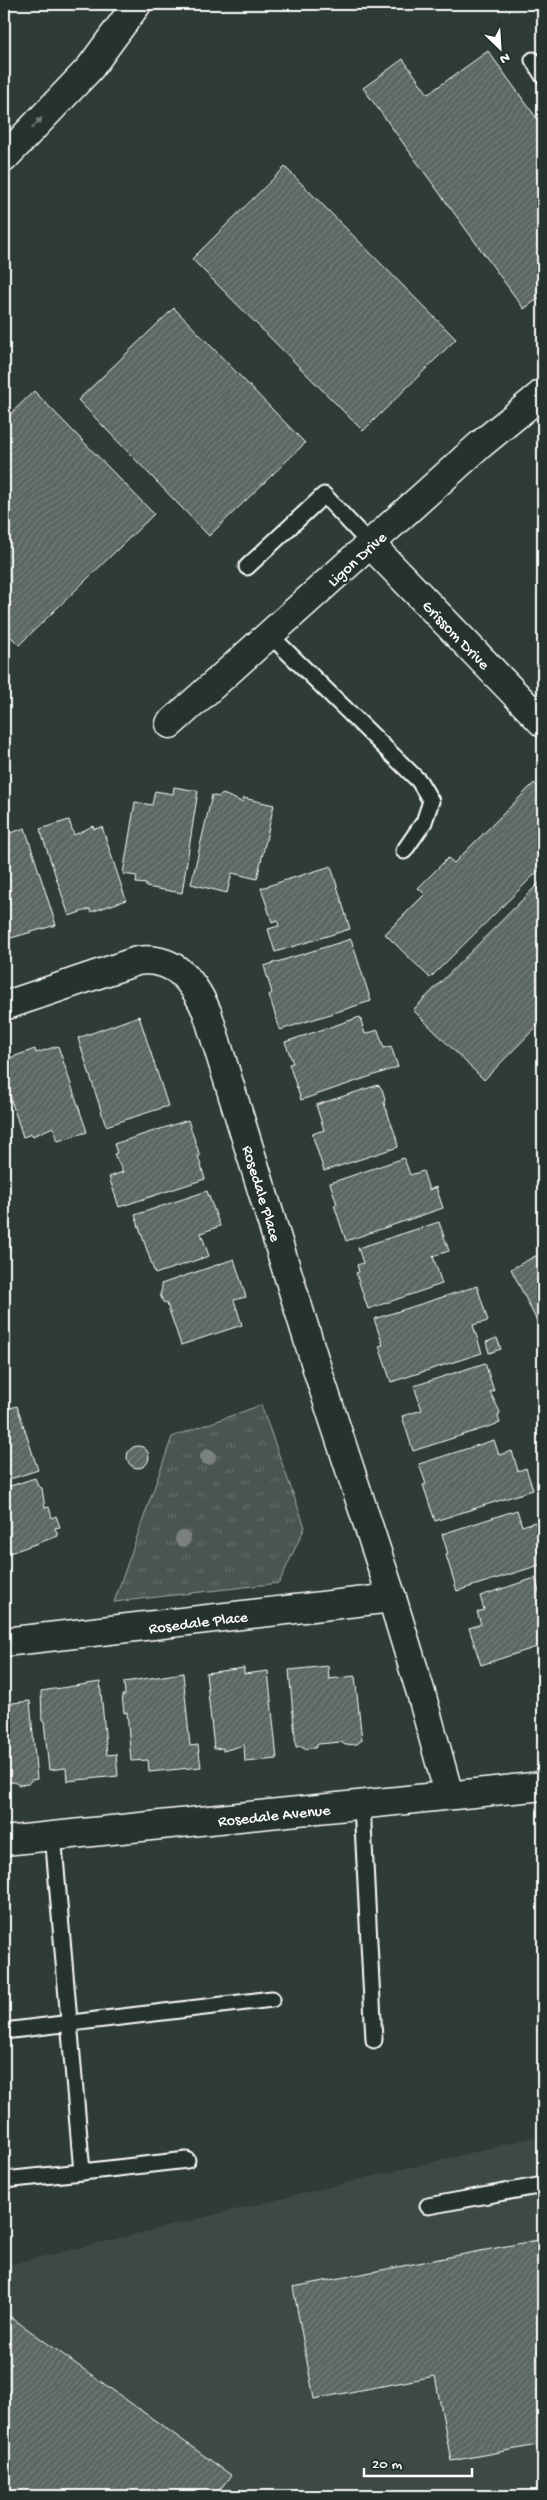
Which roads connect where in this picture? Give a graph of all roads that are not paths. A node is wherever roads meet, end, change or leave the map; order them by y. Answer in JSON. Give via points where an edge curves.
{"nodes":[{"id":1,"x":137,"y":4,"type":"edge"},
{"id":2,"x":533,"y":60,"type":"dead end"},
{"id":3,"x":543,"y":76,"type":"edge"},
{"id":4,"x":4,"y":158,"type":"edge"},
{"id":5,"x":543,"y":392,"type":"edge"},
{"id":6,"x":371,"y":545,"type":"junction"},
{"id":7,"x":247,"y":566,"type":"dead end"},
{"id":8,"x":270,"y":635,"type":"junction"},
{"id":9,"x":543,"y":723,"type":"edge"},
{"id":10,"x":170,"y":724,"type":"dead end"},
{"id":11,"x":404,"y":852,"type":"dead end"},
{"id":12,"x":4,"y":1006,"type":"edge"},
{"id":13,"x":392,"y":1598,"type":"junction"},
{"id":14,"x":4,"y":1642,"type":"edge"},
{"id":15,"x":543,"y":1786,"type":"edge"},
{"id":16,"x":449,"y":1795,"type":"junction"},
{"id":17,"x":362,"y":1805,"type":"junction"},
{"id":18,"x":53,"y":1834,"type":"junction"},
{"id":19,"x":4,"y":1841,"type":"edge"},
{"id":20,"x":272,"y":1999,"type":"dead end"},
{"id":21,"x":69,"y":2023,"type":"junction"},
{"id":22,"x":4,"y":2031,"type":"edge"},
{"id":23,"x":374,"y":2040,"type":"dead end"},
{"id":24,"x":187,"y":2160,"type":"dead end"},
{"id":25,"x":82,"y":2172,"type":"junction"},
{"id":26,"x":4,"y":2180,"type":"edge"},
{"id":27,"x":543,"y":2185,"type":"edge"},
{"id":28,"x":428,"y":2206,"type":"dead end"}],
"edges":[{"from":4,"to":1,"type":"main road","one_way":true,"via":[[90,68]]},
{"from":2,"to":3,"type":"lane"},
{"from":5,"to":6,"type":"main road","name":"Ligon Drive"},
{"from":6,"to":7,"type":"lane","via":[[324,495]]},
{"from":6,"to":8,"type":"main road","name":"Ligon Drive"},
{"from":6,"to":9,"type":"main road","name":"Grissom Drive"},
{"from":8,"to":10,"type":"main road","name":"Ligon Drive"},
{"from":8,"to":11,"type":"lane","via":[[419,781],[431,801],[424,822]]},
{"from":12,"to":13,"type":"main road","name":"Rosedale Place","via":[[152,959],[167,963],[192,984],[206,1012]]},
{"from":13,"to":14,"type":"main road","name":"Rosedale Place"},
{"from":13,"to":16,"type":"main road","name":"Rosedale Place"},
{"from":15,"to":16,"type":"main road","name":"Rosedale Avenue"},
{"from":16,"to":17,"type":"main road","name":"Rosedale Avenue"},
{"from":17,"to":18,"type":"main road","name":"Rosedale Avenue"},
{"from":17,"to":23,"type":"lane"},
{"from":18,"to":19,"type":"main road","name":"Rosedale Avenue"},
{"from":18,"to":21,"type":"lane"},
{"from":20,"to":21,"type":"lane"},
{"from":21,"to":22,"type":"lane"},
{"from":21,"to":25,"type":"lane"},
{"from":24,"to":25,"type":"lane"},
{"from":25,"to":26,"type":"lane"},
{"from":27,"to":28,"type":"lane"}]}
